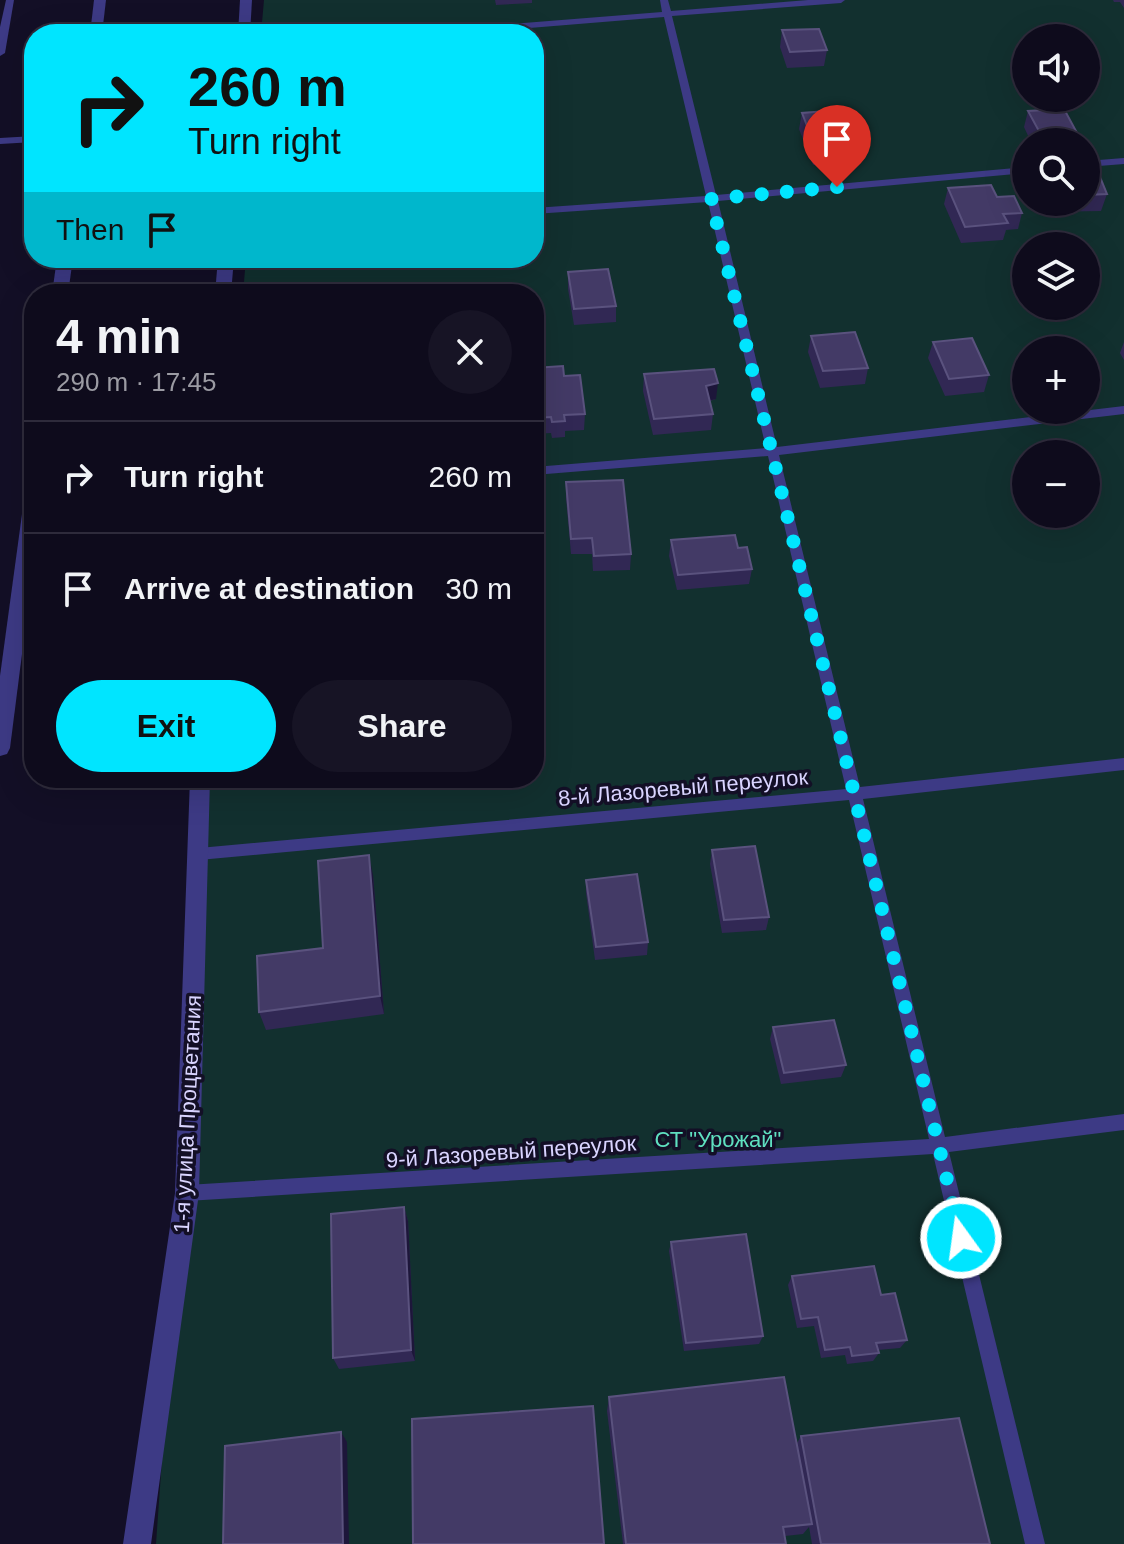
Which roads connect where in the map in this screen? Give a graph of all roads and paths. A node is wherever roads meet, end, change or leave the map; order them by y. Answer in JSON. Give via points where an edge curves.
{"nodes":[{"id":1,"x":10,"y":0,"type":"edge"},
{"id":2,"x":100,"y":0,"type":"edge"},
{"id":3,"x":246,"y":0,"type":"edge"},
{"id":4,"x":841,"y":0,"type":"edge"},
{"id":5,"x":665,"y":7,"type":"edge"},
{"id":6,"x":97,"y":24,"type":"edge"},
{"id":7,"x":245,"y":24,"type":"edge"},
{"id":8,"x":511,"y":24,"type":"edge"},
{"id":9,"x":2,"y":30,"type":"edge"},
{"id":10,"x":0,"y":53,"type":"edge"},
{"id":11,"x":24,"y":140,"type":"edge"},
{"id":12,"x":0,"y":141,"type":"edge"},
{"id":13,"x":1124,"y":161,"type":"edge"},
{"id":14,"x":1100,"y":163,"type":"edge"},
{"id":15,"x":1012,"y":171,"type":"edge"},
{"id":16,"x":711,"y":199,"type":"junction"},
{"id":17,"x":544,"y":210,"type":"edge"},
{"id":18,"x":1124,"y":410,"type":"edge"},
{"id":19,"x":772,"y":452,"type":"junction"},
{"id":20,"x":544,"y":470,"type":"edge"},
{"id":21,"x":24,"y":567,"type":"edge"},
{"id":22,"x":0,"y":748,"type":"edge"},
{"id":23,"x":1124,"y":764,"type":"edge"},
{"id":24,"x":200,"y":788,"type":"edge"},
{"id":25,"x":854,"y":794,"type":"junction"},
{"id":26,"x":199,"y":854,"type":"junction"},
{"id":27,"x":1124,"y":1122,"type":"edge"},
{"id":28,"x":938,"y":1146,"type":"junction"},
{"id":29,"x":187,"y":1193,"type":"junction"},
{"id":30,"x":137,"y":1544,"type":"edge"},
{"id":31,"x":1035,"y":1544,"type":"edge"}],
"edges":[{"from":1,"to":9,"type":"lane"},
{"from":2,"to":6,"type":"street"},
{"from":3,"to":7,"type":"street"},
{"from":4,"to":5,"type":"lane"},
{"from":5,"to":8,"type":"lane"},
{"from":5,"to":16,"type":"lane"},
{"from":9,"to":10,"type":"lane"},
{"from":11,"to":12,"type":"lane"},
{"from":13,"to":14,"type":"lane"},
{"from":15,"to":16,"type":"lane"},
{"from":16,"to":17,"type":"lane"},
{"from":16,"to":19,"type":"lane"},
{"from":18,"to":19,"type":"lane"},
{"from":19,"to":20,"type":"lane"},
{"from":19,"to":25,"type":"lane"},
{"from":21,"to":22,"type":"street"},
{"from":23,"to":25,"type":"lane","name":"8-й Лазоревый переулок"},
{"from":24,"to":26,"type":"street","name":"1-я улица Процветания"},
{"from":25,"to":26,"type":"lane","name":"8-й Лазоревый переулок"},
{"from":25,"to":28,"type":"lane"},
{"from":26,"to":29,"type":"street","name":"1-я улица Процветания"},
{"from":27,"to":28,"type":"lane","name":"9-й Лазоревый переулок"},
{"from":28,"to":29,"type":"lane","name":"9-й Лазоревый переулок"},
{"from":28,"to":31,"type":"lane"},
{"from":29,"to":30,"type":"street","name":"1-я улица Процветания"}]}
